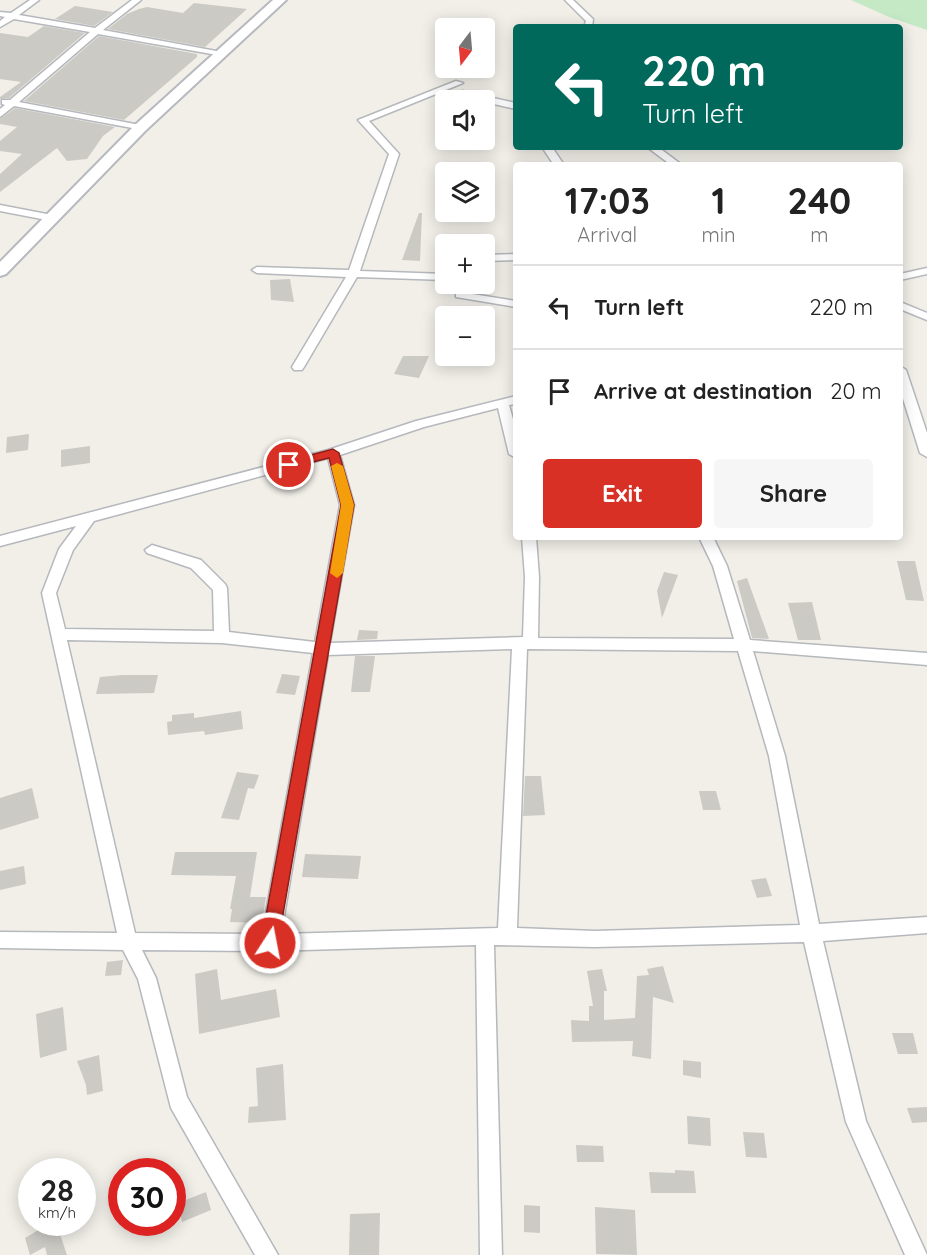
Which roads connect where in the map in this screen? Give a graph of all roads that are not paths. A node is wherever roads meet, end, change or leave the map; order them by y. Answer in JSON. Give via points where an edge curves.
{"nodes":[{"id":1,"x":35,"y":0,"type":"edge"},
{"id":2,"x":137,"y":0,"type":"edge"},
{"id":3,"x":280,"y":0,"type":"edge"},
{"id":4,"x":568,"y":0,"type":"edge"},
{"id":5,"x":0,"y":14,"type":"edge"},
{"id":6,"x":13,"y":16,"type":"junction"},
{"id":7,"x":589,"y":24,"type":"edge"},
{"id":8,"x":0,"y":25,"type":"edge"},
{"id":9,"x":95,"y":32,"type":"junction"},
{"id":10,"x":223,"y":53,"type":"junction"},
{"id":11,"x":459,"y":83,"type":"dead end"},
{"id":12,"x":0,"y":101,"type":"edge"},
{"id":13,"x":495,"y":101,"type":"edge"},
{"id":14,"x":12,"y":103,"type":"junction"},
{"id":15,"x":513,"y":105,"type":"edge"},
{"id":16,"x":0,"y":114,"type":"edge"},
{"id":17,"x":140,"y":128,"type":"junction"},
{"id":18,"x":656,"y":150,"type":"edge"},
{"id":19,"x":673,"y":162,"type":"edge"},
{"id":20,"x":0,"y":208,"type":"edge"},
{"id":21,"x":52,"y":218,"type":"junction"},
{"id":22,"x":513,"y":257,"type":"edge"},
{"id":23,"x":495,"y":258,"type":"edge"},
{"id":24,"x":257,"y":270,"type":"dead end"},
{"id":25,"x":0,"y":271,"type":"edge"},
{"id":26,"x":927,"y":271,"type":"edge"},
{"id":27,"x":354,"y":273,"type":"junction"},
{"id":28,"x":903,"y":276,"type":"edge"},
{"id":29,"x":435,"y":277,"type":"edge"},
{"id":30,"x":460,"y":295,"type":"dead end"},
{"id":31,"x":513,"y":304,"type":"edge"},
{"id":32,"x":903,"y":306,"type":"edge"},
{"id":33,"x":927,"y":317,"type":"edge"},
{"id":34,"x":298,"y":367,"type":"dead end"},
{"id":35,"x":903,"y":379,"type":"edge"},
{"id":36,"x":509,"y":402,"type":"edge"},
{"id":37,"x":513,"y":432,"type":"edge"},
{"id":38,"x":333,"y":453,"type":"junction"},
{"id":39,"x":927,"y":453,"type":"edge"},
{"id":40,"x":89,"y":518,"type":"junction"},
{"id":41,"x":0,"y":540,"type":"edge"},
{"id":42,"x":529,"y":540,"type":"edge"},
{"id":43,"x":707,"y":540,"type":"edge"},
{"id":44,"x":152,"y":550,"type":"dead end"},
{"id":45,"x":57,"y":634,"type":"junction"},
{"id":46,"x":222,"y":637,"type":"junction"},
{"id":47,"x":525,"y":643,"type":"junction"},
{"id":48,"x":744,"y":645,"type":"junction"},
{"id":49,"x":323,"y":649,"type":"junction"},
{"id":50,"x":927,"y":659,"type":"edge"},
{"id":51,"x":927,"y":925,"type":"edge"},
{"id":52,"x":812,"y":933,"type":"junction"},
{"id":53,"x":507,"y":936,"type":"junction"},
{"id":54,"x":485,"y":937,"type":"junction"},
{"id":55,"x":0,"y":940,"type":"edge"},
{"id":56,"x":128,"y":941,"type":"junction"},
{"id":57,"x":270,"y":943,"type":"junction"},
{"id":58,"x":267,"y":1255,"type":"edge"},
{"id":59,"x":491,"y":1255,"type":"edge"},
{"id":60,"x":915,"y":1255,"type":"edge"}],
"edges":[{"from":1,"to":6,"type":"street"},
{"from":2,"to":9,"type":"street"},
{"from":3,"to":10,"type":"street"},
{"from":4,"to":7,"type":"street"},
{"from":5,"to":6,"type":"street"},
{"from":6,"to":8,"type":"street"},
{"from":6,"to":9,"type":"street"},
{"from":9,"to":10,"type":"street"},
{"from":9,"to":14,"type":"street"},
{"from":10,"to":17,"type":"street"},
{"from":11,"to":27,"type":"street","via":[[363,120],[394,154]]},
{"from":12,"to":14,"type":"street"},
{"from":13,"to":15,"type":"street"},
{"from":14,"to":16,"type":"street"},
{"from":14,"to":17,"type":"street"},
{"from":17,"to":21,"type":"street"},
{"from":18,"to":19,"type":"street"},
{"from":20,"to":21,"type":"street"},
{"from":21,"to":25,"type":"street"},
{"from":22,"to":23,"type":"street"},
{"from":24,"to":27,"type":"street"},
{"from":26,"to":28,"type":"street"},
{"from":27,"to":29,"type":"street"},
{"from":27,"to":34,"type":"street"},
{"from":30,"to":31,"type":"street"},
{"from":32,"to":33,"type":"street"},
{"from":35,"to":39,"type":"street"},
{"from":36,"to":37,"type":"street"},
{"from":36,"to":38,"type":"street","via":[[420,424]]},
{"from":38,"to":40,"type":"street"},
{"from":38,"to":49,"type":"street","via":[[347,505]]},
{"from":40,"to":41,"type":"street"},
{"from":40,"to":45,"type":"street","via":[[66,549],[49,593]]},
{"from":42,"to":47,"type":"street","via":[[532,577]]},
{"from":43,"to":48,"type":"street","via":[[720,566]]},
{"from":44,"to":46,"type":"street","via":[[196,564],[220,588]]},
{"from":45,"to":46,"type":"street"},
{"from":45,"to":56,"type":"street"},
{"from":46,"to":49,"type":"street"},
{"from":47,"to":48,"type":"street"},
{"from":47,"to":49,"type":"street"},
{"from":47,"to":53,"type":"street"},
{"from":48,"to":50,"type":"street"},
{"from":48,"to":52,"type":"street","via":[[777,756]]},
{"from":49,"to":57,"type":"street"},
{"from":51,"to":52,"type":"street"},
{"from":52,"to":53,"type":"street","via":[[595,939]]},
{"from":52,"to":60,"type":"street","via":[[856,1122]]},
{"from":53,"to":54,"type":"street"},
{"from":54,"to":57,"type":"street"},
{"from":54,"to":59,"type":"street"},
{"from":55,"to":56,"type":"street"},
{"from":56,"to":57,"type":"street"},
{"from":56,"to":58,"type":"street","via":[[147,978],[178,1101]]}]}
